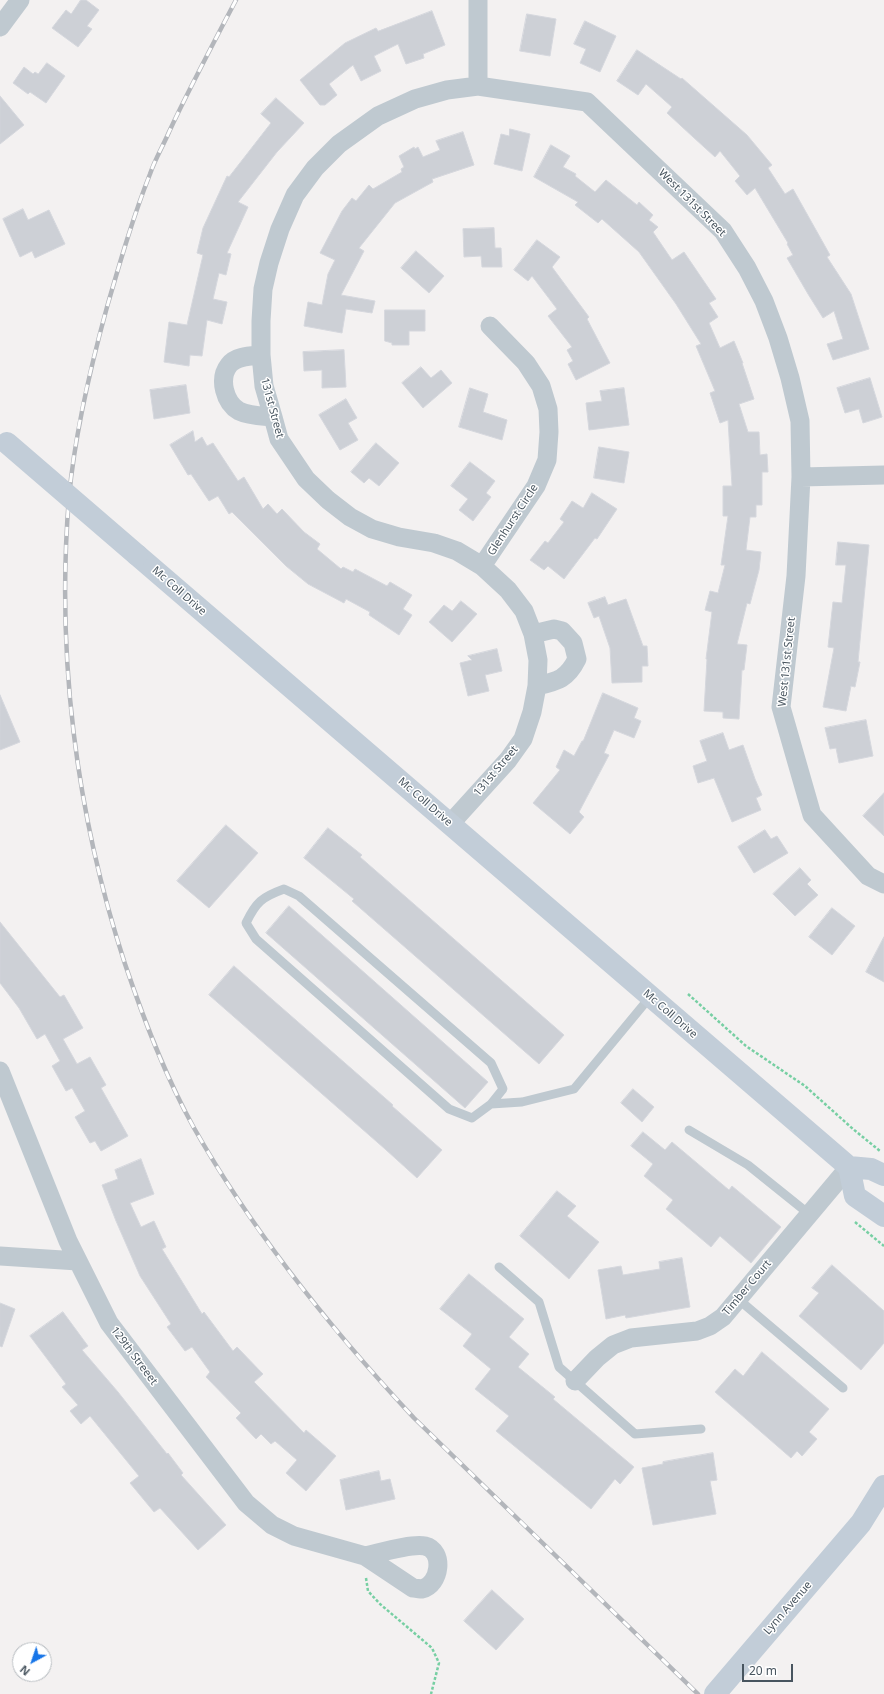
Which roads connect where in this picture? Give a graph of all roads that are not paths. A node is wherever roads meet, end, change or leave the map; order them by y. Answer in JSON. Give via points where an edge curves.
{"nodes":[{"id":1,"x":20,"y":0,"type":"edge"},
{"id":2,"x":478,"y":0,"type":"edge"},
{"id":3,"x":0,"y":27,"type":"edge"},
{"id":4,"x":478,"y":86,"type":"junction"},
{"id":5,"x":490,"y":326,"type":"dead end"},
{"id":6,"x":261,"y":355,"type":"junction"},
{"id":7,"x":273,"y":417,"type":"junction"},
{"id":8,"x":3,"y":440,"type":"edge"},
{"id":9,"x":884,"y":475,"type":"edge"},
{"id":10,"x":800,"y":478,"type":"junction"},
{"id":11,"x":482,"y":566,"type":"junction"},
{"id":12,"x":533,"y":634,"type":"junction"},
{"id":13,"x":537,"y":686,"type":"junction"},
{"id":14,"x":450,"y":824,"type":"junction"},
{"id":15,"x":884,"y":884,"type":"edge"},
{"id":16,"x":650,"y":997,"type":"junction"},
{"id":17,"x":0,"y":1071,"type":"edge"},
{"id":18,"x":491,"y":1104,"type":"junction"},
{"id":19,"x":689,"y":1130,"type":"dead end"},
{"id":20,"x":849,"y":1167,"type":"junction"},
{"id":21,"x":884,"y":1175,"type":"edge"},
{"id":22,"x":809,"y":1214,"type":"junction"},
{"id":23,"x":884,"y":1216,"type":"edge"},
{"id":24,"x":0,"y":1256,"type":"edge"},
{"id":25,"x":78,"y":1261,"type":"junction"},
{"id":26,"x":499,"y":1267,"type":"dead end"},
{"id":27,"x":738,"y":1299,"type":"junction"},
{"id":28,"x":575,"y":1381,"type":"junction"},
{"id":29,"x":843,"y":1388,"type":"dead end"},
{"id":30,"x":701,"y":1429,"type":"dead end"},
{"id":31,"x":884,"y":1486,"type":"edge"},
{"id":32,"x":884,"y":1505,"type":"edge"},
{"id":33,"x":861,"y":1523,"type":"junction"},
{"id":34,"x":365,"y":1556,"type":"road end"},
{"id":35,"x":715,"y":1694,"type":"edge"}],
"edges":[{"from":1,"to":3,"type":"street"},
{"from":2,"to":4,"type":"street"},
{"from":4,"to":6,"type":"street","name":"131st Street","via":[[447,90],[415,99],[378,116],[339,144],[315,168],[295,195],[269,263],[263,289]]},
{"from":4,"to":10,"type":"street","name":"West 131st Street","via":[[587,102],[723,230],[764,301],[778,338],[800,421]]},
{"from":5,"to":11,"type":"street","name":"Glenhurst Circle","via":[[526,363],[541,386],[548,409],[549,432],[547,460],[536,486]]},
{"from":6,"to":7,"type":"street","name":"131st Street","via":[[264,386]]},
{"from":6,"to":7,"type":"street","via":[[244,356],[229,365],[224,376],[224,390],[229,404],[240,411]]},
{"from":7,"to":11,"type":"street","name":"131st Street","via":[[280,439],[306,479],[350,517],[372,529],[457,551]]},
{"from":8,"to":14,"type":"main road","name":"Mc Coll Drive","bridge":true},
{"from":9,"to":10,"type":"street"},
{"from":10,"to":15,"type":"street","name":"West 131st Street","via":[[796,576],[781,708],[812,815],[868,876]]},
{"from":11,"to":12,"type":"street","name":"131st Street","via":[[508,590],[524,611]]},
{"from":12,"to":13,"type":"street","name":"131st Street","via":[[538,660]]},
{"from":12,"to":13,"type":"street","via":[[554,629],[562,631],[573,643],[578,659],[571,671],[557,681]]},
{"from":13,"to":14,"type":"street","name":"131st Street","via":[[523,739],[508,760]]},
{"from":14,"to":16,"type":"main road","name":"Mc Coll Drive"},
{"from":16,"to":18,"type":"lane","via":[[574,1089],[522,1102]]},
{"from":16,"to":20,"type":"main road","name":"Mc Coll Drive"},
{"from":17,"to":25,"type":"street","name":"129th Streeet"},
{"from":18,"to":18,"type":"lane","via":[[503,1089],[491,1063],[299,896],[284,889],[266,895],[253,909],[246,923],[256,939],[449,1109],[472,1118]]},
{"from":19,"to":22,"type":"lane","via":[[748,1164]]},
{"from":20,"to":21,"type":"main road","via":[[871,1169]]},
{"from":20,"to":22,"type":"street","name":"Timber Court"},
{"from":20,"to":23,"type":"main road","via":[[855,1196]]},
{"from":22,"to":27,"type":"street","name":"Timber Court"},
{"from":24,"to":25,"type":"street"},
{"from":25,"to":34,"type":"street","name":"129th Streeet","via":[[109,1323],[246,1503],[272,1525],[294,1536]]},
{"from":26,"to":28,"type":"lane","via":[[539,1302],[559,1367]]},
{"from":27,"to":28,"type":"street","name":"Timber Court","via":[[723,1317],[698,1331],[631,1338],[613,1345]]},
{"from":27,"to":29,"type":"lane"},
{"from":28,"to":30,"type":"lane","via":[[635,1434]]},
{"from":31,"to":33,"type":"main road","name":"Lynn Avenue"},
{"from":32,"to":33,"type":"main road","name":"Lynn Avenue"},
{"from":33,"to":35,"type":"main road","name":"Lynn Avenue"}]}
